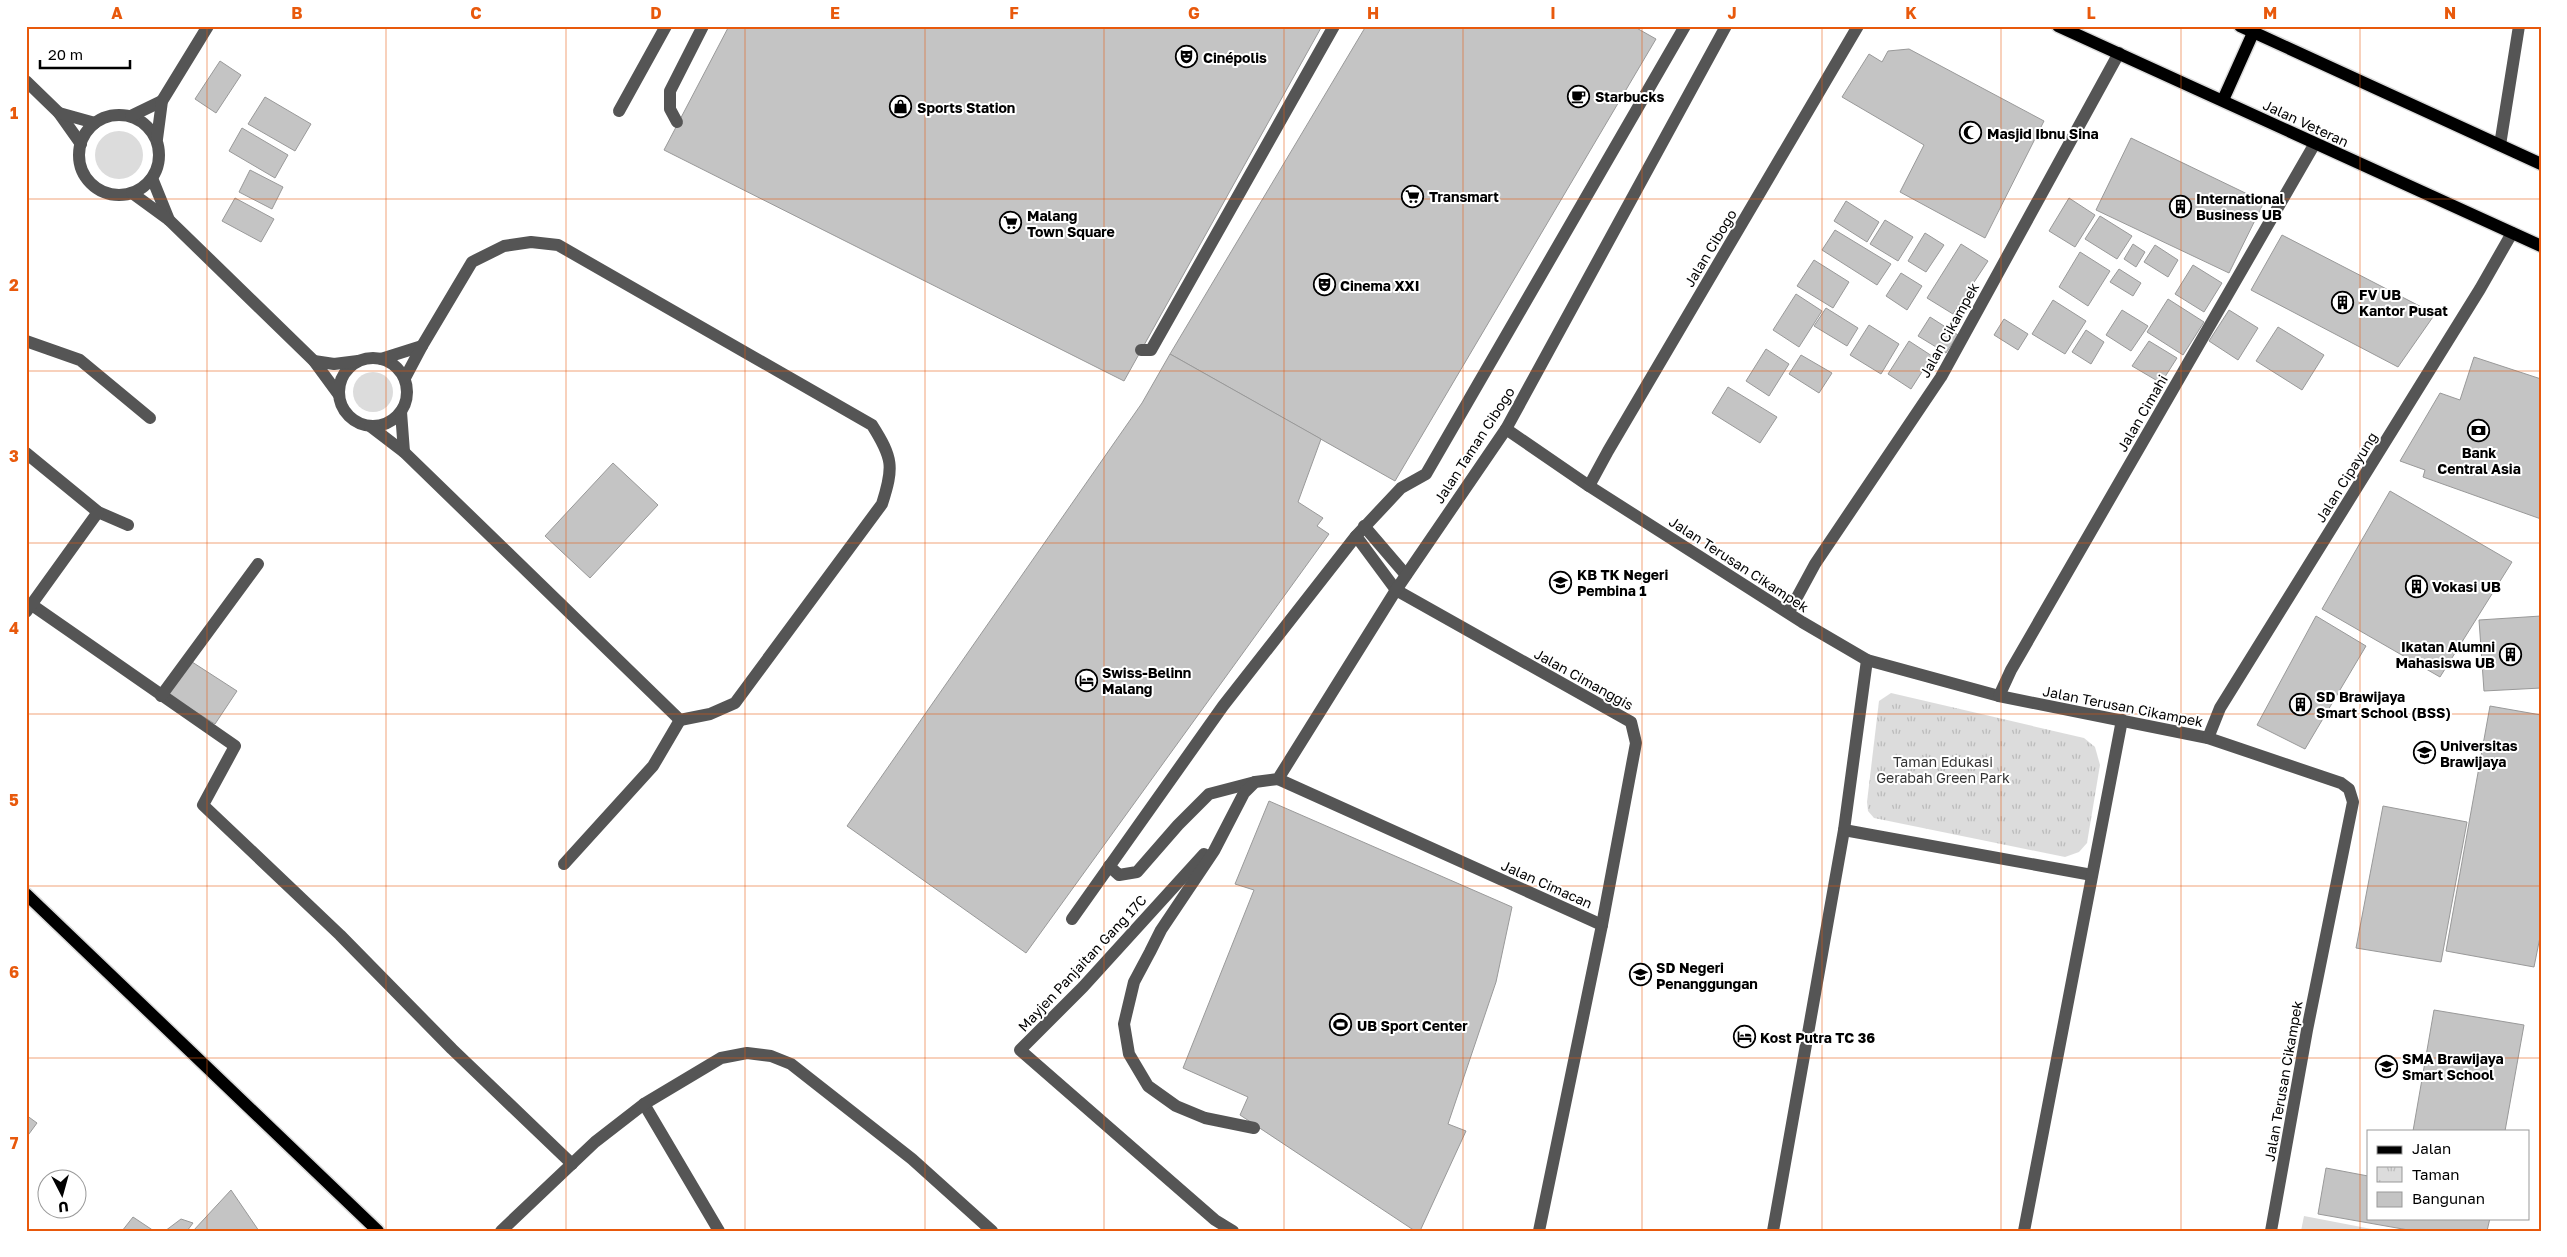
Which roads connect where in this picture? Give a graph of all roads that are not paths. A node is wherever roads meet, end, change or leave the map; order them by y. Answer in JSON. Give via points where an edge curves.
{"nodes":[{"id":1,"x":208,"y":26,"type":"edge"},
{"id":2,"x":666,"y":26,"type":"edge"},
{"id":3,"x":703,"y":26,"type":"edge"},
{"id":4,"x":1334,"y":26,"type":"edge"},
{"id":5,"x":1684,"y":26,"type":"edge"},
{"id":6,"x":1726,"y":26,"type":"edge"},
{"id":7,"x":1858,"y":26,"type":"edge"},
{"id":8,"x":2058,"y":26,"type":"edge"},
{"id":9,"x":2240,"y":26,"type":"edge"},
{"id":10,"x":2519,"y":26,"type":"edge"},
{"id":11,"x":2253,"y":32,"type":"junction"},
{"id":12,"x":2120,"y":53,"type":"junction"},
{"id":13,"x":26,"y":81,"type":"edge"},
{"id":14,"x":2223,"y":100,"type":"junction"},
{"id":15,"x":162,"y":101,"type":"junction"},
{"id":16,"x":619,"y":111,"type":"dead end"},
{"id":17,"x":59,"y":113,"type":"junction"},
{"id":18,"x":131,"y":116,"type":"junction"},
{"id":19,"x":677,"y":122,"type":"dead end"},
{"id":20,"x":94,"y":124,"type":"junction"},
{"id":21,"x":157,"y":139,"type":"junction"},
{"id":22,"x":81,"y":144,"type":"junction"},
{"id":23,"x":2314,"y":145,"type":"junction"},
{"id":24,"x":2500,"y":145,"type":"junction"},
{"id":25,"x":2541,"y":164,"type":"edge"},
{"id":26,"x":152,"y":178,"type":"junction"},
{"id":27,"x":132,"y":193,"type":"junction"},
{"id":28,"x":169,"y":220,"type":"junction"},
{"id":29,"x":2512,"y":233,"type":"junction"},
{"id":30,"x":2541,"y":246,"type":"edge"},
{"id":31,"x":26,"y":341,"type":"edge"},
{"id":32,"x":422,"y":346,"type":"junction"},
{"id":33,"x":1141,"y":350,"type":"dead end"},
{"id":34,"x":381,"y":359,"type":"junction"},
{"id":35,"x":360,"y":360,"type":"junction"},
{"id":36,"x":314,"y":361,"type":"junction"},
{"id":37,"x":405,"y":378,"type":"junction"},
{"id":38,"x":339,"y":395,"type":"junction"},
{"id":39,"x":401,"y":412,"type":"junction"},
{"id":40,"x":150,"y":418,"type":"dead end"},
{"id":41,"x":370,"y":426,"type":"junction"},
{"id":42,"x":1506,"y":429,"type":"junction"},
{"id":43,"x":404,"y":452,"type":"junction"},
{"id":44,"x":26,"y":453,"type":"edge"},
{"id":45,"x":1589,"y":486,"type":"junction"},
{"id":46,"x":98,"y":512,"type":"junction"},
{"id":47,"x":128,"y":525,"type":"dead end"},
{"id":48,"x":1364,"y":526,"type":"junction"},
{"id":49,"x":1356,"y":536,"type":"junction"},
{"id":50,"x":258,"y":564,"type":"dead end"},
{"id":51,"x":1406,"y":575,"type":"junction"},
{"id":52,"x":1396,"y":590,"type":"junction"},
{"id":53,"x":29,"y":608,"type":"edge"},
{"id":54,"x":1789,"y":612,"type":"junction"},
{"id":55,"x":1867,"y":660,"type":"junction"},
{"id":56,"x":161,"y":696,"type":"junction"},
{"id":57,"x":1999,"y":696,"type":"junction"},
{"id":58,"x":680,"y":720,"type":"junction"},
{"id":59,"x":2122,"y":720,"type":"junction"},
{"id":60,"x":2208,"y":738,"type":"junction"},
{"id":61,"x":1278,"y":779,"type":"junction"},
{"id":62,"x":1255,"y":782,"type":"junction"},
{"id":63,"x":1844,"y":830,"type":"junction"},
{"id":64,"x":1214,"y":849,"type":"junction"},
{"id":65,"x":564,"y":864,"type":"dead end"},
{"id":66,"x":1109,"y":866,"type":"junction"},
{"id":67,"x":2092,"y":875,"type":"junction"},
{"id":68,"x":26,"y":894,"type":"edge"},
{"id":69,"x":1072,"y":919,"type":"dead end"},
{"id":70,"x":1602,"y":925,"type":"junction"},
{"id":71,"x":644,"y":1104,"type":"junction"},
{"id":72,"x":1254,"y":1128,"type":"dead end"},
{"id":73,"x":572,"y":1164,"type":"junction"},
{"id":74,"x":378,"y":1231,"type":"edge"},
{"id":75,"x":501,"y":1231,"type":"edge"},
{"id":76,"x":720,"y":1231,"type":"edge"},
{"id":77,"x":992,"y":1231,"type":"edge"},
{"id":78,"x":1233,"y":1231,"type":"edge"},
{"id":79,"x":1539,"y":1231,"type":"edge"},
{"id":80,"x":1773,"y":1231,"type":"edge"},
{"id":81,"x":2024,"y":1231,"type":"edge"},
{"id":82,"x":2271,"y":1231,"type":"edge"}],
"edges":[{"from":1,"to":15,"type":"street"},
{"from":2,"to":16,"type":"street"},
{"from":3,"to":19,"type":"street","via":[[670,90],[670,109]]},
{"from":4,"to":33,"type":"street","via":[[1175,298],[1151,350]]},
{"from":5,"to":48,"type":"street","via":[[1426,474],[1401,488]]},
{"from":6,"to":42,"type":"street","name":"Jalan Taman Cibogo"},
{"from":7,"to":45,"type":"street","name":"Jalan Cibogo"},
{"from":8,"to":12,"type":"main road","name":"Jalan Veteran"},
{"from":9,"to":11,"type":"main road"},
{"from":10,"to":24,"type":"street"},
{"from":11,"to":14,"type":"main road"},
{"from":11,"to":24,"type":"main road"},
{"from":12,"to":14,"type":"main road","name":"Jalan Veteran"},
{"from":12,"to":54,"type":"street","name":"Jalan Cikampek","via":[[1941,377],[1815,564]]},
{"from":13,"to":17,"type":"street"},
{"from":14,"to":23,"type":"main road","name":"Jalan Veteran"},
{"from":15,"to":18,"type":"street"},
{"from":15,"to":21,"type":"street"},
{"from":17,"to":20,"type":"street"},
{"from":17,"to":22,"type":"street"},
{"from":18,"to":20,"type":"street","via":[[106,117]]},
{"from":18,"to":21,"type":"street","via":[[151,129]]},
{"from":20,"to":22,"type":"street"},
{"from":21,"to":26,"type":"street","via":[[159,159]]},
{"from":22,"to":27,"type":"street","via":[[81,168],[96,188],[120,195]]},
{"from":23,"to":29,"type":"main road","name":"Jalan Veteran"},
{"from":23,"to":57,"type":"street","name":"Jalan Cimahi"},
{"from":24,"to":25,"type":"main road"},
{"from":26,"to":27,"type":"street"},
{"from":26,"to":28,"type":"street"},
{"from":27,"to":28,"type":"street"},
{"from":28,"to":36,"type":"street"},
{"from":29,"to":30,"type":"main road","name":"Jalan Veteran"},
{"from":29,"to":60,"type":"street","name":"Jalan Cipayung","via":[[2475,298],[2220,708]]},
{"from":31,"to":40,"type":"street","via":[[80,360]]},
{"from":32,"to":34,"type":"street"},
{"from":32,"to":37,"type":"street"},
{"from":32,"to":58,"type":"street","via":[[472,262],[504,246],[531,242],[558,245],[872,425],[888,450],[890,479],[882,504],[735,703],[710,714]]},
{"from":34,"to":35,"type":"street"},
{"from":34,"to":37,"type":"street","via":[[391,362]]},
{"from":35,"to":36,"type":"street","via":[[334,364]]},
{"from":35,"to":38,"type":"street","via":[[344,375]]},
{"from":36,"to":38,"type":"street"},
{"from":37,"to":39,"type":"street","via":[[408,390]]},
{"from":38,"to":41,"type":"street","via":[[348,416]]},
{"from":39,"to":41,"type":"street","via":[[381,426]]},
{"from":39,"to":43,"type":"street"},
{"from":41,"to":43,"type":"street"},
{"from":42,"to":45,"type":"street","name":"Jalan Terusan Cikampek"},
{"from":42,"to":51,"type":"street","name":"Jalan Taman Cibogo"},
{"from":43,"to":58,"type":"street"},
{"from":44,"to":46,"type":"street"},
{"from":45,"to":54,"type":"street","name":"Jalan Terusan Cikampek"},
{"from":46,"to":47,"type":"street"},
{"from":46,"to":53,"type":"street"},
{"from":48,"to":49,"type":"street"},
{"from":48,"to":51,"type":"street"},
{"from":49,"to":52,"type":"street"},
{"from":49,"to":66,"type":"street","via":[[1223,706]]},
{"from":50,"to":56,"type":"street"},
{"from":51,"to":52,"type":"street","name":"Jalan Taman Cibogo"},
{"from":52,"to":61,"type":"street","name":"Jalan Taman Cibogo"},
{"from":52,"to":70,"type":"street","name":"Jalan Cimanggis","via":[[1631,722],[1636,743]]},
{"from":53,"to":56,"type":"street"},
{"from":54,"to":55,"type":"street","name":"Jalan Terusan Cikampek"},
{"from":55,"to":57,"type":"street","name":"Jalan Terusan Cikampek"},
{"from":55,"to":63,"type":"street"},
{"from":56,"to":73,"type":"street","via":[[234,746],[203,805]]},
{"from":57,"to":59,"type":"street","name":"Jalan Terusan Cikampek"},
{"from":58,"to":65,"type":"street","via":[[653,766]]},
{"from":59,"to":60,"type":"street","name":"Jalan Terusan Cikampek"},
{"from":59,"to":67,"type":"street"},
{"from":60,"to":82,"type":"street","name":"Jalan Terusan Cikampek","via":[[2341,783],[2349,789],[2353,802]]},
{"from":61,"to":62,"type":"street"},
{"from":61,"to":70,"type":"street","name":"Jalan Cimacan"},
{"from":62,"to":64,"type":"street","via":[[1244,793]]},
{"from":62,"to":66,"type":"street","via":[[1209,794],[1137,872],[1119,875]]},
{"from":63,"to":67,"type":"street"},
{"from":63,"to":80,"type":"street"},
{"from":64,"to":72,"type":"street","via":[[1161,930],[1134,982],[1124,1024],[1129,1054],[1148,1086],[1176,1106],[1206,1118]]},
{"from":64,"to":78,"type":"street","name":"Mayjen Panjaitan Gang 17C","via":[[1205,853],[1083,987],[1020,1050],[1215,1220]]},
{"from":66,"to":69,"type":"street"},
{"from":67,"to":81,"type":"street"},
{"from":68,"to":74,"type":"main road"},
{"from":70,"to":79,"type":"street","name":"Jalan Cimacan"},
{"from":71,"to":73,"type":"street"},
{"from":71,"to":76,"type":"street"},
{"from":71,"to":77,"type":"street","via":[[721,1058],[746,1053],[771,1056],[791,1064],[912,1159]]},
{"from":73,"to":75,"type":"street"}]}
